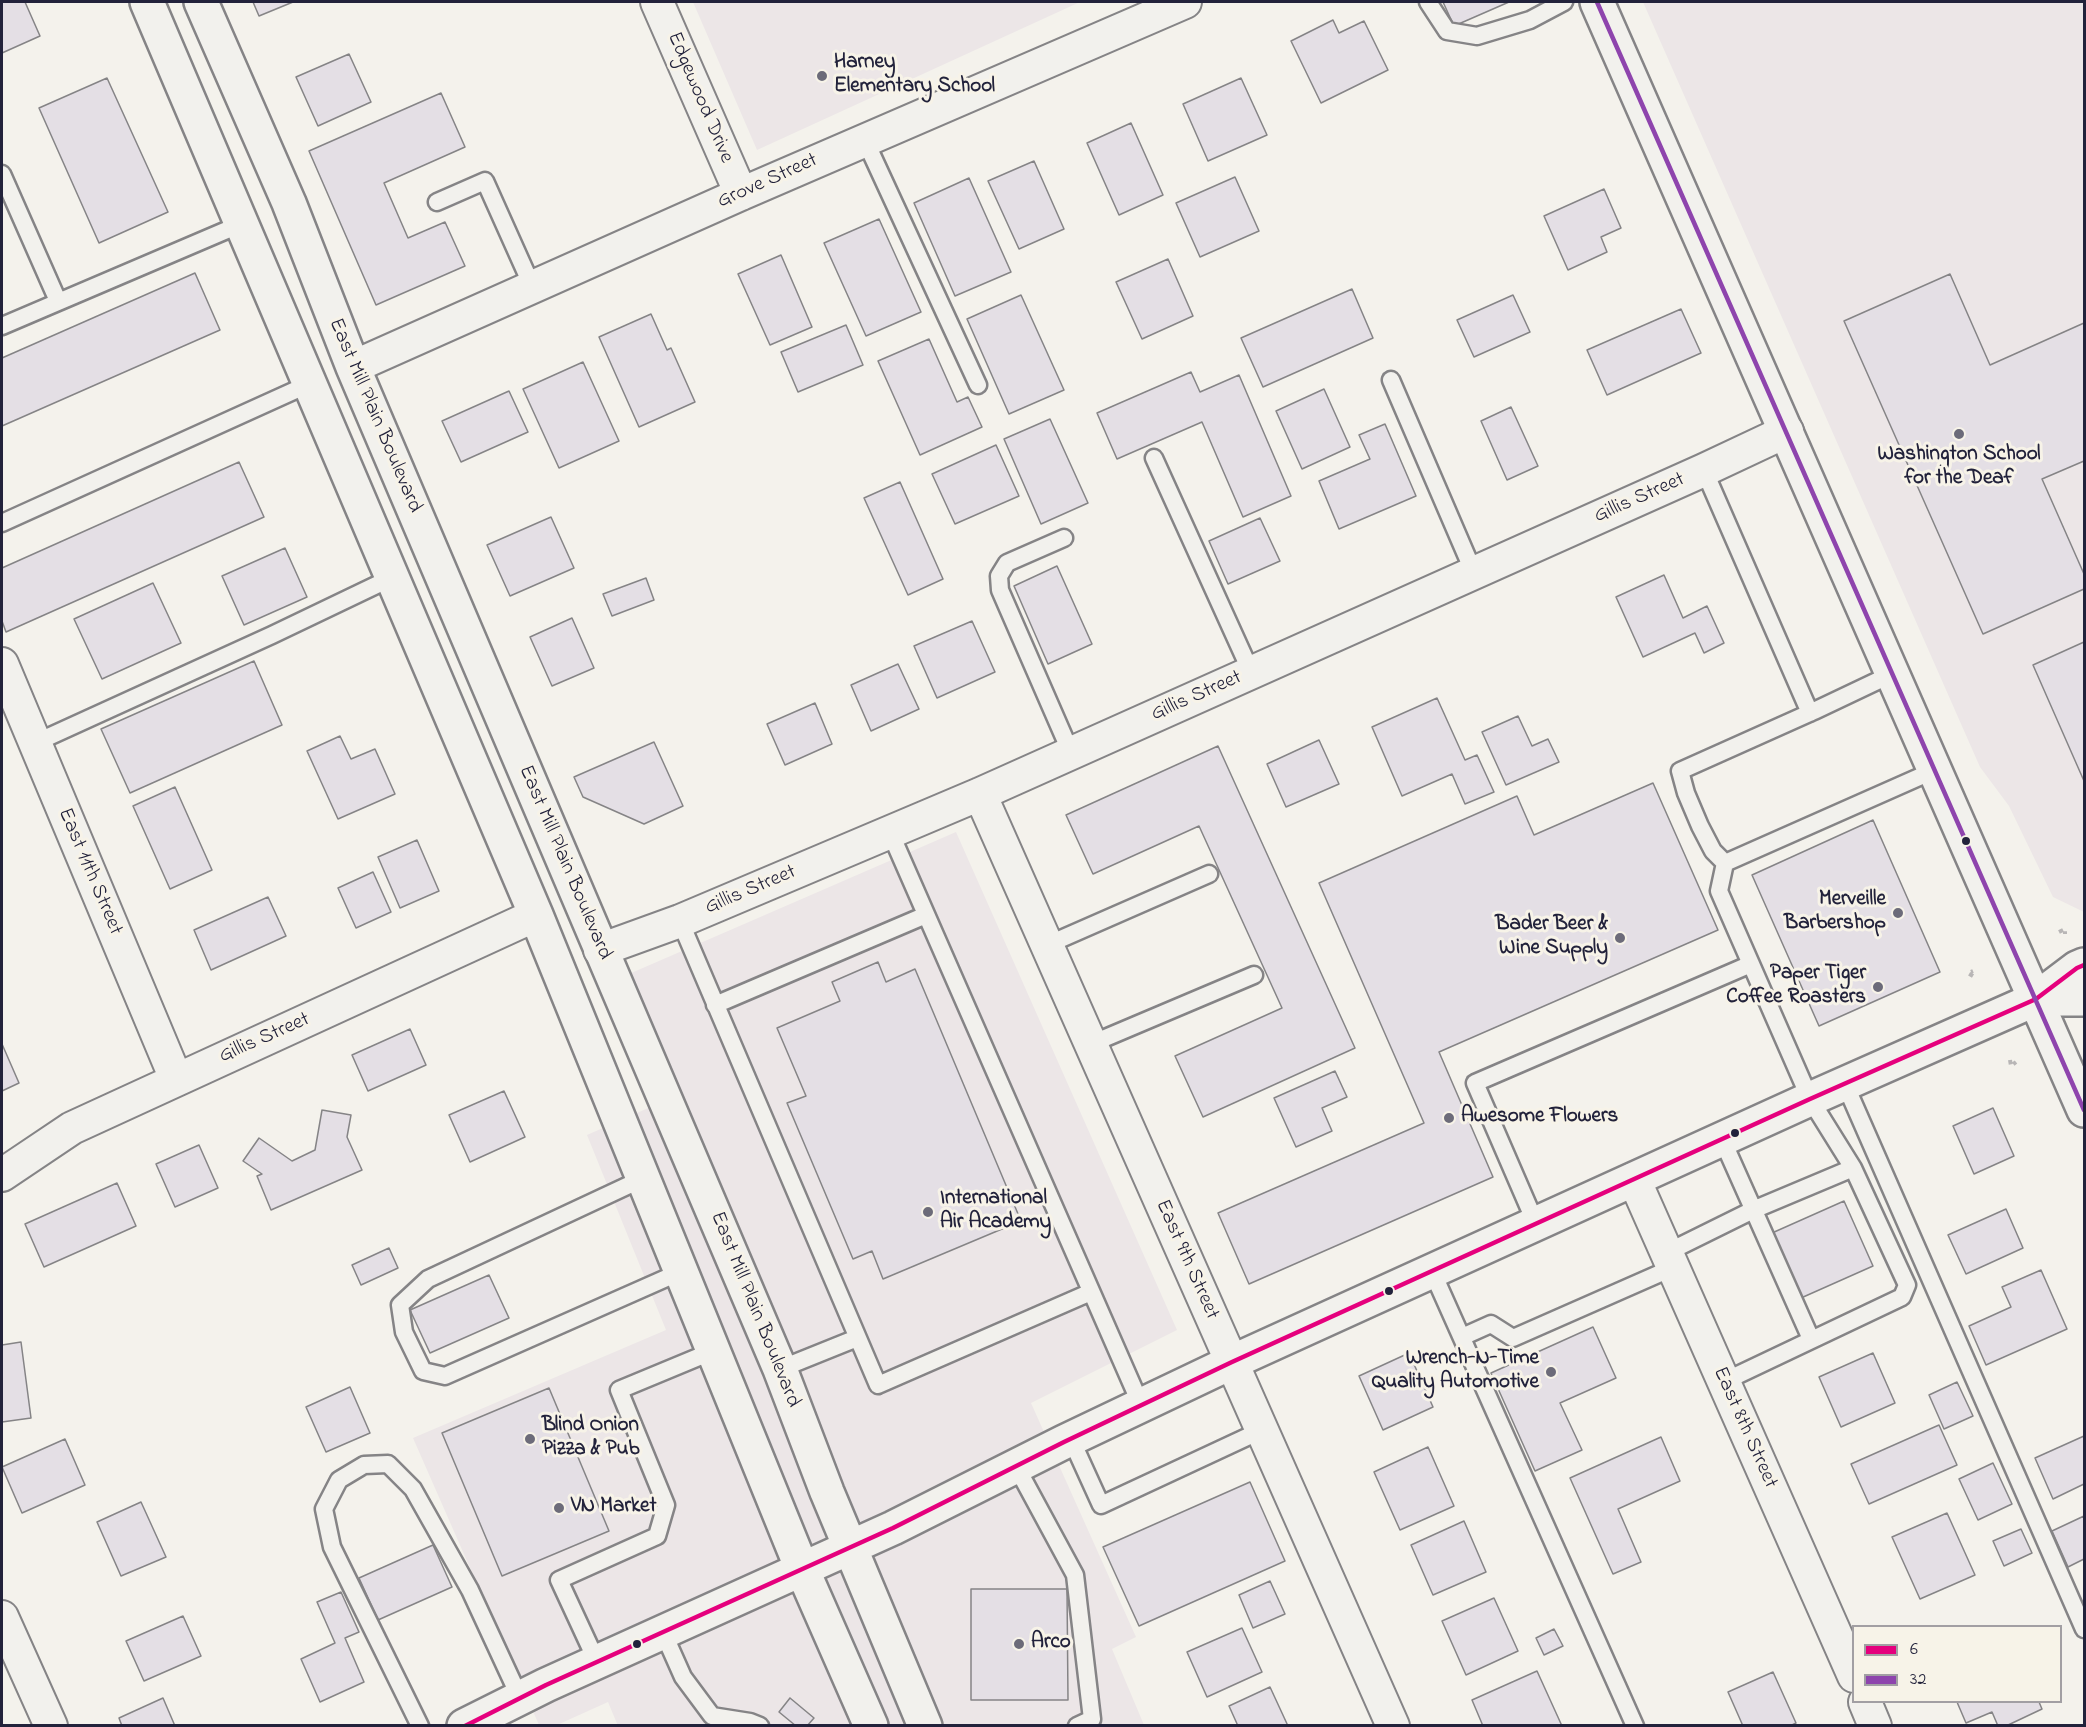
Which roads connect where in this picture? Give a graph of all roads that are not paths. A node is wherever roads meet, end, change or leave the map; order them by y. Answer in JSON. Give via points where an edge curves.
{"nodes":[{"id":1,"x":147,"y":2,"type":"edge"},
{"id":2,"x":201,"y":2,"type":"edge"},
{"id":3,"x":657,"y":2,"type":"edge"},
{"id":4,"x":1185,"y":2,"type":"edge"},
{"id":5,"x":1428,"y":2,"type":"edge"},
{"id":6,"x":1564,"y":2,"type":"edge"},
{"id":7,"x":1598,"y":2,"type":"edge"},
{"id":8,"x":865,"y":140,"type":"junction"},
{"id":9,"x":2,"y":174,"type":"edge"},
{"id":10,"x":741,"y":194,"type":"junction"},
{"id":11,"x":437,"y":202,"type":"dead end"},
{"id":12,"x":241,"y":224,"type":"junction"},
{"id":13,"x":532,"y":286,"type":"junction"},
{"id":14,"x":58,"y":301,"type":"junction"},
{"id":15,"x":2,"y":326,"type":"edge"},
{"id":16,"x":353,"y":366,"type":"junction"},
{"id":17,"x":1391,"y":380,"type":"dead end"},
{"id":18,"x":309,"y":384,"type":"junction"},
{"id":19,"x":978,"y":385,"type":"dead end"},
{"id":20,"x":1787,"y":431,"type":"junction"},
{"id":21,"x":1154,"y":458,"type":"dead end"},
{"id":22,"x":1704,"y":470,"type":"junction"},
{"id":23,"x":2,"y":523,"type":"edge"},
{"id":24,"x":1064,"y":538,"type":"dead end"},
{"id":25,"x":1474,"y":573,"type":"junction"},
{"id":26,"x":391,"y":578,"type":"junction"},
{"id":27,"x":2,"y":664,"type":"edge"},
{"id":28,"x":1251,"y":672,"type":"junction"},
{"id":29,"x":1894,"y":673,"type":"junction"},
{"id":30,"x":1810,"y":713,"type":"junction"},
{"id":31,"x":35,"y":743,"type":"junction"},
{"id":32,"x":1071,"y":753,"type":"junction"},
{"id":33,"x":1935,"y":770,"type":"junction"},
{"id":34,"x":980,"y":794,"type":"junction"},
{"id":35,"x":890,"y":832,"type":"junction"},
{"id":36,"x":1725,"y":863,"type":"junction"},
{"id":37,"x":1209,"y":874,"type":"dead end"},
{"id":38,"x":536,"y":915,"type":"junction"},
{"id":39,"x":926,"y":915,"type":"junction"},
{"id":40,"x":680,"y":921,"type":"junction"},
{"id":41,"x":1047,"y":945,"type":"junction"},
{"id":42,"x":600,"y":950,"type":"junction"},
{"id":43,"x":1751,"y":964,"type":"junction"},
{"id":44,"x":2085,"y":964,"type":"edge"},
{"id":45,"x":1254,"y":975,"type":"dead end"},
{"id":46,"x":2036,"y":999,"type":"junction"},
{"id":47,"x":2085,"y":999,"type":"edge"},
{"id":48,"x":715,"y":1005,"type":"junction"},
{"id":49,"x":1090,"y":1044,"type":"junction"},
{"id":50,"x":176,"y":1079,"type":"junction"},
{"id":51,"x":1845,"y":1084,"type":"junction"},
{"id":52,"x":1810,"y":1099,"type":"junction"},
{"id":53,"x":2085,"y":1110,"type":"edge"},
{"id":54,"x":1722,"y":1139,"type":"junction"},
{"id":55,"x":1853,"y":1168,"type":"junction"},
{"id":56,"x":2,"y":1175,"type":"edge"},
{"id":57,"x":644,"y":1178,"type":"junction"},
{"id":58,"x":1634,"y":1179,"type":"junction"},
{"id":59,"x":1753,"y":1210,"type":"junction"},
{"id":60,"x":1536,"y":1224,"type":"junction"},
{"id":61,"x":1669,"y":1260,"type":"junction"},
{"id":62,"x":1432,"y":1271,"type":"junction"},
{"id":63,"x":680,"y":1272,"type":"junction"},
{"id":64,"x":1091,"y":1292,"type":"junction"},
{"id":65,"x":1462,"y":1337,"type":"junction"},
{"id":66,"x":857,"y":1338,"type":"junction"},
{"id":67,"x":1811,"y":1339,"type":"junction"},
{"id":68,"x":713,"y":1351,"type":"junction"},
{"id":69,"x":1232,"y":1362,"type":"junction"},
{"id":70,"x":780,"y":1370,"type":"junction"},
{"id":71,"x":1723,"y":1382,"type":"junction"},
{"id":72,"x":1141,"y":1406,"type":"junction"},
{"id":73,"x":1262,"y":1430,"type":"junction"},
{"id":74,"x":1071,"y":1438,"type":"junction"},
{"id":75,"x":1016,"y":1466,"type":"junction"},
{"id":76,"x":850,"y":1548,"type":"junction"},
{"id":77,"x":802,"y":1569,"type":"junction"},
{"id":78,"x":2,"y":1617,"type":"edge"},
{"id":79,"x":2085,"y":1629,"type":"edge"},
{"id":80,"x":663,"y":1632,"type":"junction"},
{"id":81,"x":597,"y":1662,"type":"junction"},
{"id":82,"x":1852,"y":1672,"type":"edge"},
{"id":83,"x":520,"y":1698,"type":"junction"},
{"id":84,"x":1866,"y":1703,"type":"edge"},
{"id":85,"x":51,"y":1725,"type":"edge"},
{"id":86,"x":420,"y":1725,"type":"edge"},
{"id":87,"x":464,"y":1725,"type":"edge"},
{"id":88,"x":760,"y":1725,"type":"edge"},
{"id":89,"x":871,"y":1725,"type":"edge"},
{"id":90,"x":925,"y":1725,"type":"edge"},
{"id":91,"x":1077,"y":1725,"type":"edge"},
{"id":92,"x":1393,"y":1725,"type":"edge"},
{"id":93,"x":1635,"y":1725,"type":"edge"},
{"id":94,"x":1875,"y":1725,"type":"edge"}],
"edges":[{"from":1,"to":12,"type":"main road"},
{"from":2,"to":16,"type":"main road","name":"East Mill Plain Boulevard","via":[[289,203]]},
{"from":3,"to":10,"type":"street","name":"Edgewood Drive"},
{"from":4,"to":8,"type":"street","name":"Grove Street"},
{"from":5,"to":6,"type":"lane","via":[[1447,31],[1477,36],[1530,20]]},
{"from":7,"to":20,"type":"main road"},
{"from":8,"to":10,"type":"street","name":"Grove Street"},
{"from":8,"to":19,"type":"lane"},
{"from":9,"to":14,"type":"lane"},
{"from":10,"to":13,"type":"street","name":"Grove Street"},
{"from":11,"to":13,"type":"lane","via":[[485,181]]},
{"from":12,"to":14,"type":"lane"},
{"from":12,"to":18,"type":"main road"},
{"from":13,"to":16,"type":"street","name":"Grove Street"},
{"from":14,"to":15,"type":"lane"},
{"from":16,"to":42,"type":"main road","name":"East Mill Plain Boulevard"},
{"from":17,"to":25,"type":"lane"},
{"from":18,"to":23,"type":"lane"},
{"from":18,"to":26,"type":"main road"},
{"from":20,"to":22,"type":"street","name":"Gillis Street"},
{"from":20,"to":29,"type":"main road"},
{"from":21,"to":28,"type":"lane"},
{"from":22,"to":25,"type":"street","name":"Gillis Street"},
{"from":22,"to":30,"type":"lane"},
{"from":24,"to":32,"type":"lane","via":[[1007,563],[999,576],[1000,590]]},
{"from":25,"to":28,"type":"street","name":"Gillis Street"},
{"from":26,"to":31,"type":"lane"},
{"from":26,"to":38,"type":"main road"},
{"from":27,"to":31,"type":"street","name":"East 11th Street"},
{"from":28,"to":32,"type":"street","name":"Gillis Street"},
{"from":29,"to":30,"type":"lane"},
{"from":29,"to":33,"type":"main road"},
{"from":30,"to":36,"type":"lane","via":[[1680,771],[1701,826]]},
{"from":31,"to":50,"type":"street","name":"East 11th Street"},
{"from":32,"to":34,"type":"street","name":"Gillis Street"},
{"from":33,"to":36,"type":"lane"},
{"from":33,"to":46,"type":"main road"},
{"from":34,"to":35,"type":"street","name":"Gillis Street"},
{"from":34,"to":41,"type":"street","name":"East 9th Street"},
{"from":35,"to":39,"type":"lane"},
{"from":35,"to":40,"type":"street","name":"Gillis Street"},
{"from":36,"to":43,"type":"lane","via":[[1719,891]]},
{"from":37,"to":41,"type":"lane"},
{"from":38,"to":50,"type":"street","name":"Gillis Street"},
{"from":38,"to":57,"type":"main road"},
{"from":39,"to":48,"type":"lane"},
{"from":39,"to":64,"type":"lane"},
{"from":40,"to":42,"type":"street","name":"Gillis Street"},
{"from":40,"to":48,"type":"lane"},
{"from":41,"to":49,"type":"street","name":"East 9th Street"},
{"from":42,"to":70,"type":"main road","name":"East Mill Plain Boulevard"},
{"from":43,"to":52,"type":"lane"},
{"from":43,"to":60,"type":"lane","via":[[1475,1083]]},
{"from":44,"to":46,"type":"main road"},
{"from":45,"to":49,"type":"lane"},
{"from":46,"to":47,"type":"main road"},
{"from":46,"to":51,"type":"main road"},
{"from":46,"to":53,"type":"main road"},
{"from":48,"to":66,"type":"lane"},
{"from":49,"to":69,"type":"street","name":"East 9th Street"},
{"from":50,"to":56,"type":"street","name":"Gillis Street","via":[[72,1128]]},
{"from":51,"to":52,"type":"main road"},
{"from":51,"to":79,"type":"lane"},
{"from":52,"to":54,"type":"main road"},
{"from":52,"to":55,"type":"lane"},
{"from":54,"to":58,"type":"main road"},
{"from":54,"to":59,"type":"lane"},
{"from":55,"to":59,"type":"lane"},
{"from":55,"to":67,"type":"lane","via":[[1907,1285],[1902,1297]]},
{"from":57,"to":63,"type":"main road"},
{"from":57,"to":63,"type":"lane","via":[[428,1279],[400,1305],[404,1332],[423,1371],[445,1376]]},
{"from":58,"to":60,"type":"main road"},
{"from":58,"to":61,"type":"street","name":"East 8th Street"},
{"from":59,"to":61,"type":"lane"},
{"from":59,"to":67,"type":"lane"},
{"from":60,"to":62,"type":"main road"},
{"from":61,"to":65,"type":"lane","via":[[1513,1338],[1491,1324]]},
{"from":61,"to":71,"type":"street","name":"East 8th Street"},
{"from":62,"to":65,"type":"lane"},
{"from":62,"to":69,"type":"main road"},
{"from":63,"to":68,"type":"main road"},
{"from":64,"to":66,"type":"lane","via":[[878,1385]]},
{"from":64,"to":72,"type":"lane"},
{"from":65,"to":93,"type":"lane"},
{"from":66,"to":70,"type":"lane"},
{"from":67,"to":71,"type":"lane"},
{"from":68,"to":77,"type":"main road"},
{"from":68,"to":81,"type":"lane","via":[[619,1390],[666,1505],[657,1536],[559,1580]]},
{"from":69,"to":72,"type":"main road"},
{"from":69,"to":73,"type":"street","name":"East 9th Street"},
{"from":70,"to":76,"type":"main road","name":"East Mill Plain Boulevard"},
{"from":71,"to":82,"type":"street","name":"East 8th Street"},
{"from":72,"to":74,"type":"main road"},
{"from":73,"to":74,"type":"lane","via":[[1101,1505]]},
{"from":73,"to":92,"type":"street","name":"East 9th Street"},
{"from":74,"to":75,"type":"main road"},
{"from":75,"to":76,"type":"main road"},
{"from":75,"to":91,"type":"lane","via":[[1076,1575],[1092,1719]]},
{"from":76,"to":77,"type":"main road"},
{"from":76,"to":90,"type":"main road","name":"East Mill Plain Boulevard"},
{"from":77,"to":80,"type":"main road"},
{"from":77,"to":89,"type":"main road"},
{"from":78,"to":85,"type":"street"},
{"from":80,"to":81,"type":"main road"},
{"from":80,"to":88,"type":"lane","via":[[682,1677],[712,1716]]},
{"from":81,"to":83,"type":"main road"},
{"from":83,"to":86,"type":"lane","via":[[470,1590],[413,1489],[388,1464],[364,1465],[339,1480],[324,1509],[332,1547]]},
{"from":83,"to":87,"type":"main road"},
{"from":84,"to":94,"type":"street"}]}
